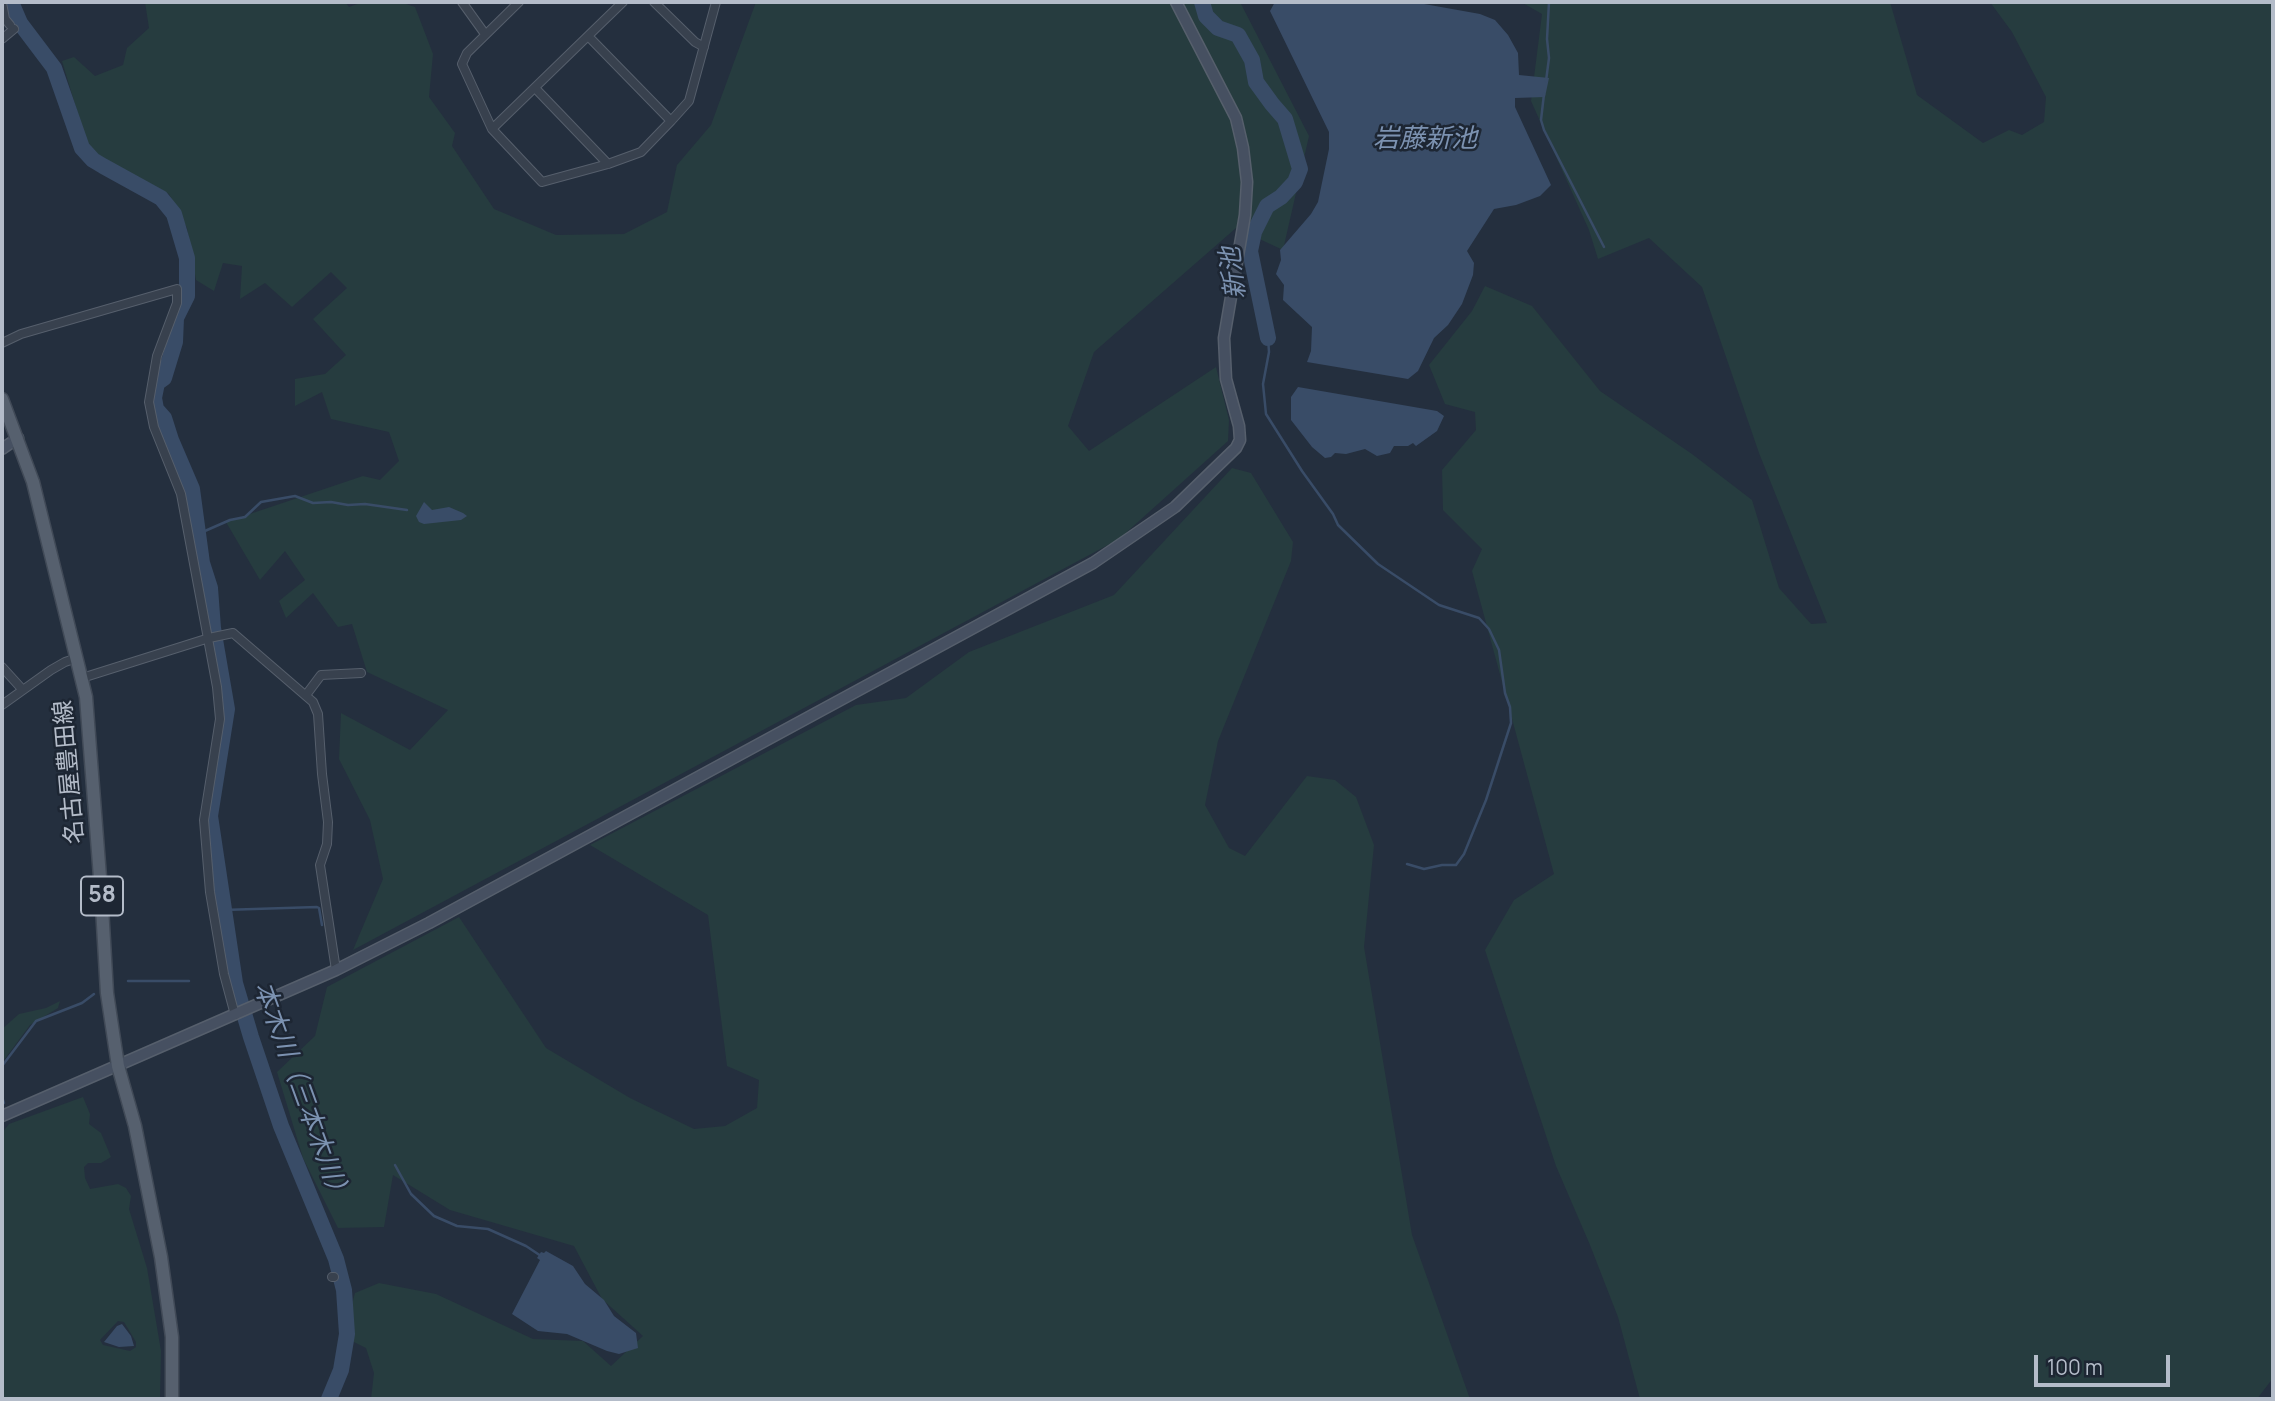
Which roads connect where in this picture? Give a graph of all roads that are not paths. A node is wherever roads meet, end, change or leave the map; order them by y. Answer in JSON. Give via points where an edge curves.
{"nodes":[{"id":1,"x":462,"y":2,"type":"edge"},
{"id":2,"x":519,"y":2,"type":"edge"},
{"id":3,"x":623,"y":2,"type":"edge"},
{"id":4,"x":654,"y":2,"type":"edge"},
{"id":5,"x":716,"y":2,"type":"edge"},
{"id":6,"x":1176,"y":2,"type":"edge"},
{"id":7,"x":2,"y":3,"type":"edge"},
{"id":8,"x":485,"y":34,"type":"junction"},
{"id":9,"x":588,"y":36,"type":"junction"},
{"id":10,"x":2,"y":39,"type":"edge"},
{"id":11,"x":705,"y":47,"type":"junction"},
{"id":12,"x":535,"y":88,"type":"junction"},
{"id":13,"x":671,"y":121,"type":"junction"},
{"id":14,"x":492,"y":129,"type":"junction"},
{"id":15,"x":608,"y":164,"type":"junction"},
{"id":16,"x":2,"y":343,"type":"edge"},
{"id":17,"x":2,"y":399,"type":"edge"},
{"id":18,"x":18,"y":438,"type":"junction"},
{"id":19,"x":2,"y":449,"type":"edge"},
{"id":20,"x":209,"y":638,"type":"junction"},
{"id":21,"x":77,"y":658,"type":"junction"},
{"id":22,"x":2,"y":667,"type":"edge"},
{"id":23,"x":361,"y":673,"type":"dead end"},
{"id":24,"x":82,"y":678,"type":"junction"},
{"id":25,"x":22,"y":689,"type":"junction"},
{"id":26,"x":306,"y":695,"type":"junction"},
{"id":27,"x":2,"y":705,"type":"edge"},
{"id":28,"x":336,"y":970,"type":"junction"},
{"id":29,"x":235,"y":1015,"type":"junction"},
{"id":30,"x":118,"y":1066,"type":"junction"},
{"id":31,"x":2,"y":1116,"type":"edge"},
{"id":32,"x":172,"y":1399,"type":"edge"}],
"edges":[{"from":1,"to":8,"type":"street"},
{"from":2,"to":8,"type":"street"},
{"from":3,"to":9,"type":"street"},
{"from":4,"to":11,"type":"street"},
{"from":5,"to":11,"type":"street"},
{"from":6,"to":28,"type":"street","via":[[1229,101],[1246,167],[1245,215],[1224,338],[1226,379],[1240,433],[1236,448],[1175,507],[1093,563],[514,879]]},
{"from":7,"to":10,"type":"street","via":[[10,24]]},
{"from":8,"to":14,"type":"street","via":[[461,64]]},
{"from":9,"to":12,"type":"street"},
{"from":9,"to":13,"type":"street"},
{"from":11,"to":13,"type":"street","via":[[690,101]]},
{"from":12,"to":14,"type":"street"},
{"from":12,"to":15,"type":"street"},
{"from":13,"to":15,"type":"street","via":[[641,152]]},
{"from":14,"to":15,"type":"street","via":[[542,182]]},
{"from":16,"to":20,"type":"street","via":[[177,289],[149,402],[181,494]]},
{"from":17,"to":18,"type":"main road","name":"名古屋豊田線","number":"58"},
{"from":18,"to":19,"type":"street"},
{"from":18,"to":21,"type":"main road","name":"名古屋豊田線","number":"58"},
{"from":20,"to":24,"type":"street"},
{"from":20,"to":26,"type":"street","via":[[233,633]]},
{"from":20,"to":29,"type":"street","via":[[220,719],[204,820],[211,903]]},
{"from":21,"to":24,"type":"main road","name":"名古屋豊田線","number":"58"},
{"from":21,"to":25,"type":"street"},
{"from":22,"to":25,"type":"street"},
{"from":23,"to":26,"type":"street","via":[[321,675]]},
{"from":24,"to":30,"type":"main road","name":"名古屋豊田線","number":"58","via":[[89,719],[107,993]]},
{"from":25,"to":27,"type":"street"},
{"from":26,"to":28,"type":"street","via":[[318,714],[328,822],[320,865]]},
{"from":28,"to":29,"type":"street"},
{"from":29,"to":30,"type":"street"},
{"from":30,"to":31,"type":"street"},
{"from":30,"to":32,"type":"main road","name":"名古屋豊田線","number":"58","via":[[138,1137],[165,1281],[172,1337]]}]}
